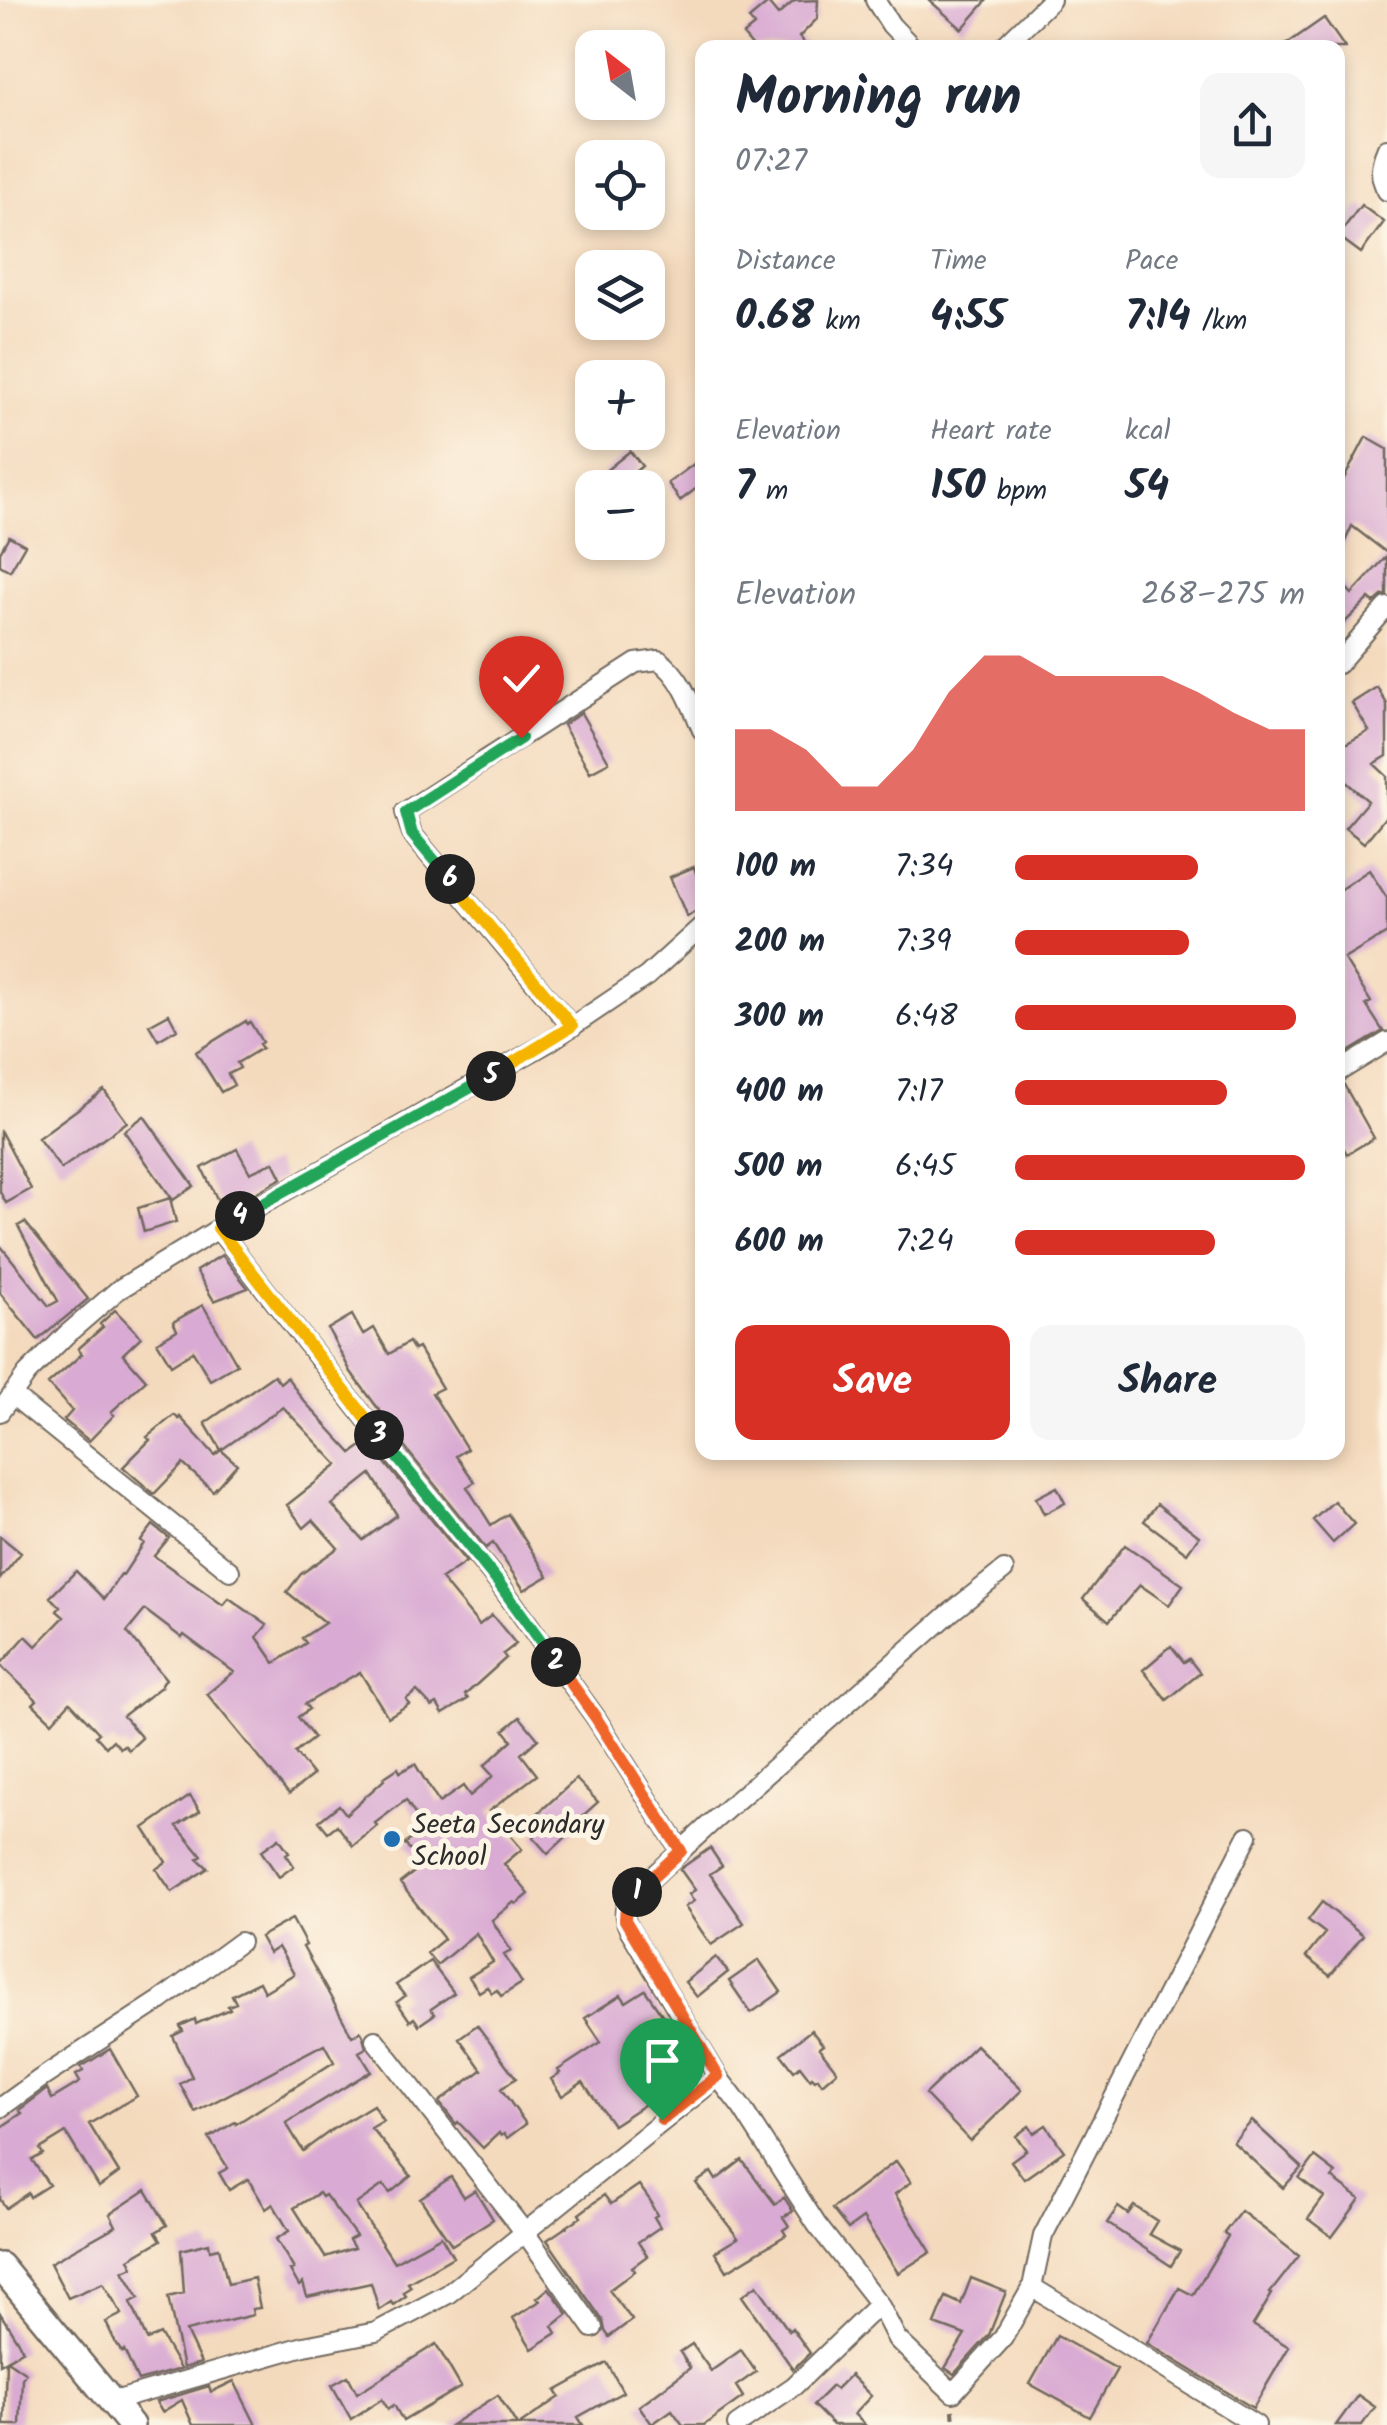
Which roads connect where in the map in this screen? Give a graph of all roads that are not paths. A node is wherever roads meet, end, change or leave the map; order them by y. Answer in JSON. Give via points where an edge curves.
{"nodes":[{"id":1,"x":874,"y":0,"type":"edge"},
{"id":2,"x":1052,"y":0,"type":"edge"},
{"id":3,"x":905,"y":40,"type":"edge"},
{"id":4,"x":1010,"y":40,"type":"edge"},
{"id":5,"x":1387,"y":148,"type":"edge"},
{"id":6,"x":1387,"y":191,"type":"edge"},
{"id":7,"x":1387,"y":607,"type":"edge"},
{"id":8,"x":1345,"y":656,"type":"edge"},
{"id":9,"x":695,"y":714,"type":"edge"},
{"id":10,"x":695,"y":932,"type":"edge"},
{"id":11,"x":572,"y":1026,"type":"junction"},
{"id":12,"x":1387,"y":1042,"type":"edge"},
{"id":13,"x":1345,"y":1068,"type":"edge"},
{"id":14,"x":218,"y":1228,"type":"junction"},
{"id":15,"x":12,"y":1394,"type":"junction"},
{"id":16,"x":0,"y":1412,"type":"edge"},
{"id":17,"x":1004,"y":1570,"type":"dead end"},
{"id":18,"x":230,"y":1572,"type":"dead end"},
{"id":19,"x":1248,"y":1836,"type":"dead end"},
{"id":20,"x":681,"y":1851,"type":"junction"},
{"id":21,"x":240,"y":1942,"type":"dead end"},
{"id":22,"x":375,"y":2040,"type":"dead end"},
{"id":23,"x":718,"y":2076,"type":"junction"},
{"id":24,"x":0,"y":2108,"type":"edge"},
{"id":25,"x":526,"y":2234,"type":"junction"},
{"id":26,"x":0,"y":2266,"type":"edge"},
{"id":27,"x":1032,"y":2287,"type":"junction"},
{"id":28,"x":10,"y":2290,"type":"edge"},
{"id":29,"x":879,"y":2304,"type":"junction"},
{"id":30,"x":593,"y":2328,"type":"dead end"},
{"id":31,"x":111,"y":2402,"type":"junction"},
{"id":32,"x":131,"y":2425,"type":"edge"},
{"id":33,"x":737,"y":2425,"type":"edge"},
{"id":34,"x":1256,"y":2425,"type":"edge"}],
"edges":[{"from":1,"to":3,"type":"street"},
{"from":2,"to":4,"type":"street"},
{"from":5,"to":6,"type":"street","via":[[1380,172]]},
{"from":7,"to":8,"type":"street"},
{"from":9,"to":11,"type":"street","via":[[671,668],[658,660],[636,663],[406,812],[412,834]]},
{"from":10,"to":11,"type":"street","via":[[647,976]]},
{"from":11,"to":14,"type":"street"},
{"from":12,"to":13,"type":"street"},
{"from":14,"to":15,"type":"street","via":[[118,1290]]},
{"from":14,"to":20,"type":"street","via":[[498,1582]]},
{"from":15,"to":16,"type":"street"},
{"from":15,"to":18,"type":"street"},
{"from":17,"to":20,"type":"street"},
{"from":19,"to":27,"type":"street","via":[[1042,2236]]},
{"from":20,"to":23,"type":"street","via":[[630,1898],[625,1920]]},
{"from":21,"to":24,"type":"street"},
{"from":22,"to":25,"type":"street"},
{"from":23,"to":25,"type":"street"},
{"from":23,"to":29,"type":"street","via":[[816,2225]]},
{"from":25,"to":30,"type":"street"},
{"from":25,"to":31,"type":"street","via":[[448,2294],[376,2332]]},
{"from":26,"to":28,"type":"main road"},
{"from":27,"to":29,"type":"street","via":[[1003,2338],[953,2393],[897,2339]]},
{"from":27,"to":34,"type":"street"},
{"from":28,"to":31,"type":"main road"},
{"from":29,"to":33,"type":"street","via":[[794,2386]]},
{"from":31,"to":32,"type":"main road"}]}
